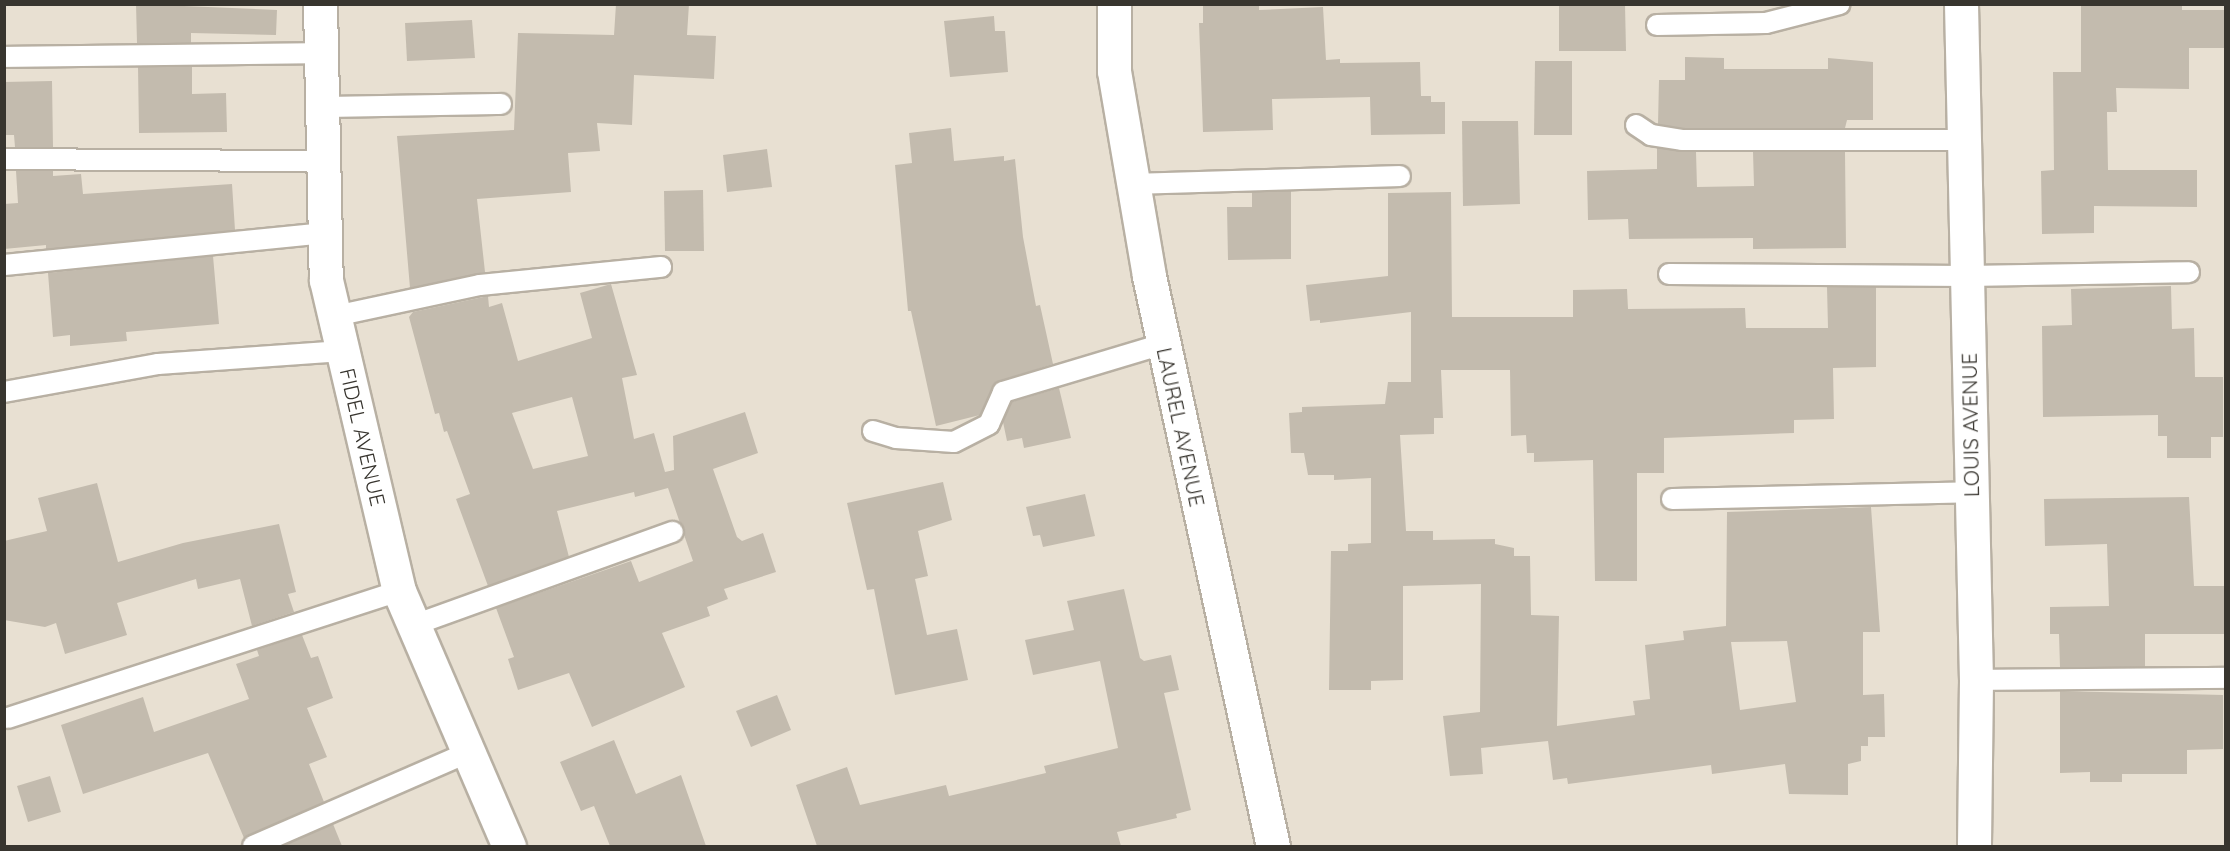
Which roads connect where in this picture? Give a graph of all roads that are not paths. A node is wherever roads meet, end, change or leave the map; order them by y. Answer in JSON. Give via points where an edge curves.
{"nodes":[{"id":1,"x":320,"y":4,"type":"edge"},
{"id":2,"x":1114,"y":4,"type":"edge"},
{"id":3,"x":1840,"y":4,"type":"edge"},
{"id":4,"x":1961,"y":4,"type":"edge"},
{"id":5,"x":1657,"y":25,"type":"dead end"},
{"id":6,"x":321,"y":53,"type":"junction"},
{"id":7,"x":4,"y":57,"type":"edge"},
{"id":8,"x":501,"y":104,"type":"dead end"},
{"id":9,"x":322,"y":106,"type":"junction"},
{"id":10,"x":1636,"y":125,"type":"dead end"},
{"id":11,"x":1965,"y":140,"type":"junction"},
{"id":12,"x":4,"y":159,"type":"edge"},
{"id":13,"x":324,"y":161,"type":"junction"},
{"id":14,"x":1400,"y":176,"type":"dead end"},
{"id":15,"x":1133,"y":184,"type":"junction"},
{"id":16,"x":325,"y":233,"type":"junction"},
{"id":17,"x":4,"y":265,"type":"edge"},
{"id":18,"x":661,"y":267,"type":"dead end"},
{"id":19,"x":2189,"y":272,"type":"dead end"},
{"id":20,"x":1669,"y":274,"type":"dead end"},
{"id":21,"x":1968,"y":276,"type":"junction"},
{"id":22,"x":335,"y":316,"type":"junction"},
{"id":23,"x":1163,"y":344,"type":"junction"},
{"id":24,"x":343,"y":351,"type":"junction"},
{"id":25,"x":4,"y":392,"type":"edge"},
{"id":26,"x":873,"y":431,"type":"dead end"},
{"id":27,"x":1972,"y":492,"type":"junction"},
{"id":28,"x":1672,"y":499,"type":"dead end"},
{"id":29,"x":673,"y":532,"type":"dead end"},
{"id":30,"x":399,"y":591,"type":"junction"},
{"id":31,"x":414,"y":625,"type":"junction"},
{"id":32,"x":2226,"y":678,"type":"edge"},
{"id":33,"x":1976,"y":680,"type":"junction"},
{"id":34,"x":8,"y":718,"type":"dead end"},
{"id":35,"x":469,"y":753,"type":"junction"},
{"id":36,"x":253,"y":846,"type":"edge"},
{"id":37,"x":509,"y":846,"type":"edge"},
{"id":38,"x":1273,"y":846,"type":"edge"},
{"id":39,"x":1974,"y":846,"type":"edge"}],
"edges":[{"from":1,"to":6,"type":"street","name":"FIDEL AVENUE"},
{"from":2,"to":15,"type":"street","name":"LAUREL AVENUE","via":[[1114,70]]},
{"from":3,"to":5,"type":"lane","via":[[1766,23]]},
{"from":4,"to":11,"type":"street","name":"LOUIS AVENUE"},
{"from":6,"to":7,"type":"lane"},
{"from":6,"to":9,"type":"street","name":"FIDEL AVENUE"},
{"from":8,"to":9,"type":"lane"},
{"from":9,"to":13,"type":"street","name":"FIDEL AVENUE"},
{"from":10,"to":11,"type":"lane","via":[[1651,135],[1682,140]]},
{"from":11,"to":21,"type":"street","name":"LOUIS AVENUE"},
{"from":12,"to":13,"type":"lane"},
{"from":13,"to":16,"type":"street","name":"FIDEL AVENUE"},
{"from":14,"to":15,"type":"lane"},
{"from":15,"to":23,"type":"street","name":"LAUREL AVENUE"},
{"from":16,"to":17,"type":"lane"},
{"from":16,"to":22,"type":"street","name":"FIDEL AVENUE","via":[[326,280]]},
{"from":18,"to":22,"type":"lane","via":[[480,285]]},
{"from":19,"to":21,"type":"lane"},
{"from":20,"to":21,"type":"lane"},
{"from":21,"to":27,"type":"street","name":"LOUIS AVENUE"},
{"from":22,"to":24,"type":"street","name":"FIDEL AVENUE"},
{"from":23,"to":26,"type":"lane","via":[[1002,392],[988,424],[954,442],[896,438]]},
{"from":23,"to":38,"type":"street","name":"LAUREL AVENUE"},
{"from":24,"to":25,"type":"lane","via":[[158,364]]},
{"from":24,"to":30,"type":"street","name":"FIDEL AVENUE"},
{"from":27,"to":28,"type":"lane"},
{"from":27,"to":33,"type":"street","name":"LOUIS AVENUE"},
{"from":29,"to":31,"type":"lane"},
{"from":30,"to":31,"type":"street","name":"FIDEL AVENUE"},
{"from":30,"to":34,"type":"lane"},
{"from":31,"to":35,"type":"street","name":"FIDEL AVENUE"},
{"from":32,"to":33,"type":"lane"},
{"from":33,"to":39,"type":"street","name":"LOUIS AVENUE"},
{"from":35,"to":36,"type":"lane"},
{"from":35,"to":37,"type":"street","name":"FIDEL AVENUE"}]}
